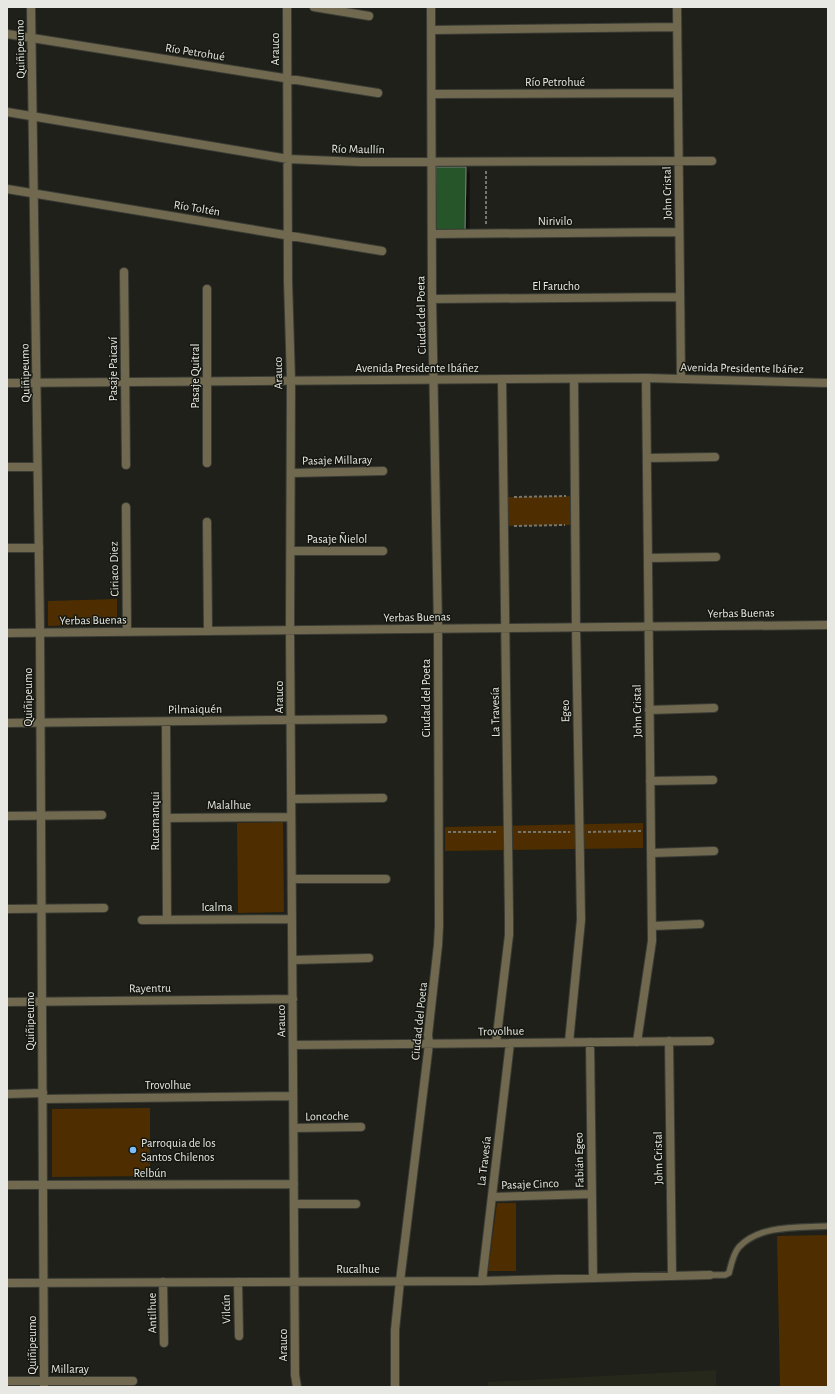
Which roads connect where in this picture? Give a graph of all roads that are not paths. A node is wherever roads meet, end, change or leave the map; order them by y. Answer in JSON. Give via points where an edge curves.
{"nodes":[{"id":1,"x":31,"y":7,"type":"edge"},
{"id":2,"x":287,"y":7,"type":"edge"},
{"id":3,"x":314,"y":7,"type":"edge"},
{"id":4,"x":432,"y":7,"type":"edge"},
{"id":5,"x":677,"y":7,"type":"edge"},
{"id":6,"x":369,"y":16,"type":"dead end"},
{"id":7,"x":677,"y":27,"type":"junction"},
{"id":8,"x":432,"y":30,"type":"junction"},
{"id":9,"x":7,"y":34,"type":"edge"},
{"id":10,"x":32,"y":38,"type":"junction"},
{"id":11,"x":287,"y":79,"type":"junction"},
{"id":12,"x":378,"y":93,"type":"dead end"},
{"id":13,"x":432,"y":94,"type":"junction"},
{"id":14,"x":678,"y":94,"type":"junction"},
{"id":15,"x":7,"y":112,"type":"edge"},
{"id":16,"x":33,"y":117,"type":"junction"},
{"id":17,"x":288,"y":159,"type":"junction"},
{"id":18,"x":678,"y":161,"type":"junction"},
{"id":19,"x":712,"y":161,"type":"dead end"},
{"id":20,"x":432,"y":162,"type":"junction"},
{"id":21,"x":7,"y":189,"type":"edge"},
{"id":22,"x":34,"y":194,"type":"junction"},
{"id":23,"x":679,"y":232,"type":"junction"},
{"id":24,"x":432,"y":234,"type":"junction"},
{"id":25,"x":288,"y":236,"type":"junction"},
{"id":26,"x":382,"y":251,"type":"dead end"},
{"id":27,"x":124,"y":272,"type":"dead end"},
{"id":28,"x":207,"y":289,"type":"dead end"},
{"id":29,"x":679,"y":297,"type":"junction"},
{"id":30,"x":432,"y":299,"type":"junction"},
{"id":31,"x":646,"y":378,"type":"junction"},
{"id":32,"x":574,"y":379,"type":"junction"},
{"id":33,"x":680,"y":379,"type":"junction"},
{"id":34,"x":434,"y":380,"type":"junction"},
{"id":35,"x":502,"y":380,"type":"junction"},
{"id":36,"x":291,"y":381,"type":"junction"},
{"id":37,"x":126,"y":382,"type":"junction"},
{"id":38,"x":206,"y":382,"type":"junction"},
{"id":39,"x":828,"y":382,"type":"edge"},
{"id":40,"x":7,"y":383,"type":"edge"},
{"id":41,"x":37,"y":383,"type":"junction"},
{"id":42,"x":715,"y":457,"type":"dead end"},
{"id":43,"x":647,"y":458,"type":"junction"},
{"id":44,"x":207,"y":463,"type":"dead end"},
{"id":45,"x":126,"y":465,"type":"dead end"},
{"id":46,"x":37,"y":466,"type":"junction"},
{"id":47,"x":7,"y":467,"type":"edge"},
{"id":48,"x":383,"y":471,"type":"dead end"},
{"id":49,"x":291,"y":473,"type":"junction"},
{"id":50,"x":126,"y":507,"type":"dead end"},
{"id":51,"x":207,"y":522,"type":"dead end"},
{"id":52,"x":7,"y":548,"type":"edge"},
{"id":53,"x":39,"y":548,"type":"junction"},
{"id":54,"x":290,"y":551,"type":"junction"},
{"id":55,"x":383,"y":551,"type":"dead end"},
{"id":56,"x":716,"y":557,"type":"dead end"},
{"id":57,"x":648,"y":558,"type":"junction"},
{"id":58,"x":828,"y":624,"type":"edge"},
{"id":59,"x":648,"y":626,"type":"junction"},
{"id":60,"x":576,"y":627,"type":"junction"},
{"id":61,"x":438,"y":628,"type":"junction"},
{"id":62,"x":506,"y":628,"type":"junction"},
{"id":63,"x":290,"y":630,"type":"junction"},
{"id":64,"x":127,"y":631,"type":"junction"},
{"id":65,"x":208,"y":631,"type":"junction"},
{"id":66,"x":7,"y":632,"type":"edge"},
{"id":67,"x":40,"y":632,"type":"junction"},
{"id":68,"x":714,"y":708,"type":"dead end"},
{"id":69,"x":649,"y":710,"type":"junction"},
{"id":70,"x":383,"y":719,"type":"dead end"},
{"id":71,"x":291,"y":720,"type":"junction"},
{"id":72,"x":166,"y":722,"type":"junction"},
{"id":73,"x":41,"y":723,"type":"junction"},
{"id":74,"x":7,"y":724,"type":"edge"},
{"id":75,"x":714,"y":780,"type":"dead end"},
{"id":76,"x":650,"y":781,"type":"junction"},
{"id":77,"x":383,"y":798,"type":"dead end"},
{"id":78,"x":291,"y":799,"type":"junction"},
{"id":79,"x":102,"y":815,"type":"dead end"},
{"id":80,"x":7,"y":816,"type":"edge"},
{"id":81,"x":41,"y":816,"type":"junction"},
{"id":82,"x":292,"y":817,"type":"junction"},
{"id":83,"x":167,"y":818,"type":"junction"},
{"id":84,"x":714,"y":851,"type":"dead end"},
{"id":85,"x":652,"y":853,"type":"junction"},
{"id":86,"x":292,"y":879,"type":"junction"},
{"id":87,"x":386,"y":879,"type":"dead end"},
{"id":88,"x":42,"y":908,"type":"junction"},
{"id":89,"x":104,"y":908,"type":"dead end"},
{"id":90,"x":7,"y":909,"type":"edge"},
{"id":91,"x":292,"y":919,"type":"junction"},
{"id":92,"x":142,"y":920,"type":"dead end"},
{"id":93,"x":167,"y":920,"type":"junction"},
{"id":94,"x":700,"y":924,"type":"dead end"},
{"id":95,"x":652,"y":926,"type":"junction"},
{"id":96,"x":369,"y":958,"type":"dead end"},
{"id":97,"x":292,"y":960,"type":"junction"},
{"id":98,"x":293,"y":999,"type":"junction"},
{"id":99,"x":7,"y":1002,"type":"edge"},
{"id":100,"x":42,"y":1002,"type":"junction"},
{"id":101,"x":669,"y":1041,"type":"junction"},
{"id":102,"x":710,"y":1041,"type":"dead end"},
{"id":103,"x":569,"y":1042,"type":"junction"},
{"id":104,"x":590,"y":1042,"type":"junction"},
{"id":105,"x":637,"y":1042,"type":"junction"},
{"id":106,"x":496,"y":1043,"type":"junction"},
{"id":107,"x":510,"y":1043,"type":"junction"},
{"id":108,"x":429,"y":1044,"type":"junction"},
{"id":109,"x":293,"y":1045,"type":"junction"},
{"id":110,"x":7,"y":1094,"type":"edge"},
{"id":111,"x":43,"y":1096,"type":"junction"},
{"id":112,"x":293,"y":1096,"type":"junction"},
{"id":113,"x":361,"y":1127,"type":"dead end"},
{"id":114,"x":294,"y":1128,"type":"junction"},
{"id":115,"x":294,"y":1184,"type":"junction"},
{"id":116,"x":7,"y":1185,"type":"edge"},
{"id":117,"x":43,"y":1185,"type":"junction"},
{"id":118,"x":592,"y":1194,"type":"junction"},
{"id":119,"x":492,"y":1197,"type":"junction"},
{"id":120,"x":294,"y":1204,"type":"junction"},
{"id":121,"x":356,"y":1204,"type":"dead end"},
{"id":122,"x":828,"y":1226,"type":"edge"},
{"id":123,"x":672,"y":1275,"type":"junction"},
{"id":124,"x":710,"y":1275,"type":"joint"},
{"id":125,"x":593,"y":1278,"type":"junction"},
{"id":126,"x":400,"y":1281,"type":"junction"},
{"id":127,"x":482,"y":1281,"type":"junction"},
{"id":128,"x":163,"y":1282,"type":"junction"},
{"id":129,"x":238,"y":1282,"type":"junction"},
{"id":130,"x":294,"y":1282,"type":"junction"},
{"id":131,"x":7,"y":1283,"type":"edge"},
{"id":132,"x":44,"y":1283,"type":"junction"},
{"id":133,"x":238,"y":1336,"type":"dead end"},
{"id":134,"x":164,"y":1343,"type":"dead end"},
{"id":135,"x":7,"y":1381,"type":"edge"},
{"id":136,"x":134,"y":1381,"type":"dead end"},
{"id":137,"x":44,"y":1384,"type":"edge"},
{"id":138,"x":297,"y":1387,"type":"edge"},
{"id":139,"x":395,"y":1387,"type":"edge"}],
"edges":[{"from":1,"to":10,"type":"street","name":"Quiñipeumo"},
{"from":2,"to":11,"type":"street","name":"Arauco"},
{"from":3,"to":6,"type":"street"},
{"from":4,"to":8,"type":"street","name":"Ciudad del Poeta"},
{"from":5,"to":7,"type":"street","name":"John Cristal"},
{"from":7,"to":8,"type":"street"},
{"from":7,"to":14,"type":"street","name":"John Cristal"},
{"from":8,"to":13,"type":"street","name":"Ciudad del Poeta"},
{"from":9,"to":10,"type":"street","name":"Río Petrohué"},
{"from":10,"to":11,"type":"street","name":"Río Petrohué"},
{"from":10,"to":16,"type":"street","name":"Quiñipeumo"},
{"from":11,"to":12,"type":"street","name":"Río Petrohué"},
{"from":11,"to":17,"type":"street","name":"Arauco"},
{"from":13,"to":14,"type":"street","name":"Río Petrohué"},
{"from":13,"to":20,"type":"street","name":"Ciudad del Poeta"},
{"from":14,"to":18,"type":"street","name":"John Cristal"},
{"from":15,"to":16,"type":"street","name":"Río Maullín"},
{"from":16,"to":17,"type":"street","name":"Río Maullín"},
{"from":16,"to":22,"type":"street","name":"Quiñipeumo"},
{"from":17,"to":20,"type":"street","name":"Río Maullín"},
{"from":17,"to":25,"type":"street","name":"Arauco"},
{"from":18,"to":19,"type":"street","name":"Río Maullín"},
{"from":18,"to":20,"type":"street","name":"Río Maullín"},
{"from":18,"to":23,"type":"street","name":"John Cristal"},
{"from":20,"to":24,"type":"street","name":"Ciudad del Poeta"},
{"from":21,"to":22,"type":"street","name":"Río Toltén"},
{"from":22,"to":25,"type":"street","name":"Río Toltén"},
{"from":22,"to":41,"type":"street","name":"Quiñipeumo"},
{"from":23,"to":24,"type":"street","name":"Nirivilo"},
{"from":23,"to":29,"type":"street","name":"John Cristal"},
{"from":24,"to":30,"type":"street","name":"Ciudad del Poeta"},
{"from":25,"to":26,"type":"street","name":"Río Toltén"},
{"from":25,"to":36,"type":"street","name":"Arauco"},
{"from":27,"to":37,"type":"street","name":"Pasaje Paicaví"},
{"from":28,"to":38,"type":"street","name":"Pasaje Quitral"},
{"from":29,"to":30,"type":"street","name":"El Farucho"},
{"from":29,"to":33,"type":"street","name":"John Cristal"},
{"from":30,"to":34,"type":"street","name":"Ciudad del Poeta"},
{"from":31,"to":32,"type":"street","name":"Avenida Presidente Ibáñez"},
{"from":31,"to":33,"type":"street","name":"Avenida Presidente Ibáñez"},
{"from":31,"to":43,"type":"street","name":"John Cristal"},
{"from":32,"to":35,"type":"street","name":"Avenida Presidente Ibáñez"},
{"from":32,"to":60,"type":"street","name":"Egeo"},
{"from":33,"to":39,"type":"street","name":"Avenida Presidente Ibáñez"},
{"from":34,"to":35,"type":"street","name":"Avenida Presidente Ibáñez"},
{"from":34,"to":36,"type":"street","name":"Avenida Presidente Ibáñez"},
{"from":34,"to":61,"type":"street","name":"Ciudad del Poeta"},
{"from":35,"to":62,"type":"street","name":"La Travesía"},
{"from":36,"to":38,"type":"street","name":"Avenida Presidente Ibáñez"},
{"from":36,"to":49,"type":"street","name":"Arauco"},
{"from":37,"to":38,"type":"street","name":"Avenida Presidente Ibáñez"},
{"from":37,"to":41,"type":"street","name":"Avenida Presidente Ibáñez"},
{"from":37,"to":45,"type":"street","name":"Pasaje Paicaví"},
{"from":38,"to":44,"type":"street","name":"Pasaje Quitral"},
{"from":40,"to":41,"type":"street","name":"Avenida Presidente Ibáñez"},
{"from":41,"to":46,"type":"street","name":"Quiñipeumo"},
{"from":42,"to":43,"type":"street"},
{"from":43,"to":57,"type":"street","name":"John Cristal"},
{"from":46,"to":47,"type":"street"},
{"from":46,"to":53,"type":"street","name":"Quiñipeumo"},
{"from":48,"to":49,"type":"street","name":"Pasaje Millaray"},
{"from":49,"to":54,"type":"street","name":"Arauco"},
{"from":50,"to":64,"type":"street","name":"Ciriaco Diez"},
{"from":51,"to":65,"type":"street"},
{"from":52,"to":53,"type":"street"},
{"from":53,"to":67,"type":"street","name":"Quiñipeumo"},
{"from":54,"to":55,"type":"street","name":"Pasaje Ñielol"},
{"from":54,"to":63,"type":"street","name":"Arauco"},
{"from":56,"to":57,"type":"street"},
{"from":57,"to":59,"type":"street","name":"John Cristal"},
{"from":58,"to":59,"type":"street","name":"Yerbas Buenas"},
{"from":59,"to":60,"type":"street","name":"Yerbas Buenas"},
{"from":59,"to":69,"type":"street","name":"John Cristal"},
{"from":60,"to":62,"type":"street","name":"Yerbas Buenas"},
{"from":60,"to":103,"type":"street","name":"Egeo","via":[[580,931]]},
{"from":61,"to":62,"type":"street","name":"Yerbas Buenas"},
{"from":61,"to":63,"type":"street","name":"Yerbas Buenas"},
{"from":61,"to":108,"type":"street","name":"Ciudad del Poeta","via":[[438,945]]},
{"from":62,"to":106,"type":"street","name":"La Travesía","via":[[509,935]]},
{"from":63,"to":65,"type":"street","name":"Yerbas Buenas"},
{"from":63,"to":71,"type":"street","name":"Arauco"},
{"from":64,"to":65,"type":"street","name":"Yerbas Buenas"},
{"from":64,"to":67,"type":"street","name":"Yerbas Buenas"},
{"from":66,"to":67,"type":"street","name":"Yerbas Buenas"},
{"from":67,"to":73,"type":"street","name":"Quiñipeumo"},
{"from":68,"to":69,"type":"street"},
{"from":69,"to":76,"type":"street","name":"John Cristal"},
{"from":70,"to":71,"type":"street","name":"Pilmaiquén"},
{"from":71,"to":72,"type":"street","name":"Pilmaiquén"},
{"from":71,"to":78,"type":"street","name":"Arauco"},
{"from":72,"to":73,"type":"street","name":"Pilmaiquén"},
{"from":72,"to":83,"type":"street","name":"Rucamanqui"},
{"from":73,"to":74,"type":"street","name":"Pilmaiquén"},
{"from":73,"to":81,"type":"street","name":"Quiñipeumo"},
{"from":75,"to":76,"type":"street"},
{"from":76,"to":85,"type":"street","name":"John Cristal"},
{"from":77,"to":78,"type":"street"},
{"from":78,"to":82,"type":"street","name":"Arauco"},
{"from":79,"to":81,"type":"street"},
{"from":80,"to":81,"type":"street"},
{"from":81,"to":88,"type":"street","name":"Quiñipeumo"},
{"from":82,"to":83,"type":"street","name":"Malalhue"},
{"from":82,"to":86,"type":"street","name":"Arauco"},
{"from":83,"to":93,"type":"street","name":"Rucamanqui"},
{"from":84,"to":85,"type":"street"},
{"from":85,"to":95,"type":"street","name":"John Cristal"},
{"from":86,"to":87,"type":"street"},
{"from":86,"to":91,"type":"street","name":"Arauco"},
{"from":88,"to":89,"type":"street"},
{"from":88,"to":90,"type":"street"},
{"from":88,"to":100,"type":"street","name":"Quiñipeumo"},
{"from":91,"to":93,"type":"street","name":"Icalma"},
{"from":91,"to":97,"type":"street","name":"Arauco"},
{"from":92,"to":93,"type":"street","name":"Icalma"},
{"from":94,"to":95,"type":"street"},
{"from":95,"to":105,"type":"street","name":"John Cristal"},
{"from":96,"to":97,"type":"street"},
{"from":97,"to":98,"type":"street","name":"Arauco"},
{"from":98,"to":100,"type":"street","name":"Rayentru"},
{"from":98,"to":109,"type":"street","name":"Arauco"},
{"from":99,"to":100,"type":"street","name":"Rayentru"},
{"from":100,"to":111,"type":"street","name":"Quiñipeumo"},
{"from":101,"to":102,"type":"street","name":"Trovolhue"},
{"from":101,"to":105,"type":"street","name":"Trovolhue"},
{"from":101,"to":123,"type":"street","name":"John Cristal"},
{"from":103,"to":104,"type":"street","name":"Trovolhue"},
{"from":103,"to":107,"type":"street","name":"Trovolhue"},
{"from":104,"to":105,"type":"street","name":"Trovolhue"},
{"from":104,"to":118,"type":"street","name":"Fabián Egeo"},
{"from":106,"to":107,"type":"street","name":"Trovolhue"},
{"from":106,"to":108,"type":"street","name":"Trovolhue"},
{"from":107,"to":119,"type":"street","name":"La Travesía"},
{"from":108,"to":109,"type":"street","name":"Trovolhue"},
{"from":108,"to":126,"type":"street","name":"Ciudad del Poeta"},
{"from":109,"to":112,"type":"street","name":"Arauco"},
{"from":110,"to":111,"type":"street","name":"Trovolhue"},
{"from":111,"to":112,"type":"street","name":"Trovolhue"},
{"from":111,"to":117,"type":"street","name":"Quiñipeumo"},
{"from":112,"to":114,"type":"street","name":"Arauco"},
{"from":113,"to":114,"type":"street","name":"Loncoche"},
{"from":114,"to":115,"type":"street","name":"Arauco"},
{"from":115,"to":117,"type":"street","name":"Relbún"},
{"from":115,"to":120,"type":"street","name":"Arauco"},
{"from":116,"to":117,"type":"street","name":"Relbún"},
{"from":117,"to":132,"type":"street","name":"Quiñipeumo"},
{"from":118,"to":119,"type":"street","name":"Pasaje Cinco"},
{"from":118,"to":125,"type":"street","name":"Fabián Egeo"},
{"from":119,"to":127,"type":"street","name":"La Travesía"},
{"from":120,"to":121,"type":"street"},
{"from":120,"to":130,"type":"street","name":"Arauco"},
{"from":122,"to":124,"type":"lane","via":[[773,1229],[754,1236],[739,1248],[729,1273]]},
{"from":123,"to":124,"type":"street","name":"Rucalhue"},
{"from":123,"to":125,"type":"street","name":"Rucalhue"},
{"from":125,"to":127,"type":"street","name":"Rucalhue"},
{"from":126,"to":127,"type":"street","name":"Rucalhue"},
{"from":126,"to":130,"type":"street","name":"Rucalhue"},
{"from":126,"to":139,"type":"street","name":"Ciudad del Poeta","via":[[395,1330]]},
{"from":128,"to":129,"type":"street","name":"Rucalhue"},
{"from":128,"to":132,"type":"street","name":"Rucalhue"},
{"from":128,"to":134,"type":"street","name":"Antilhue"},
{"from":129,"to":130,"type":"street","name":"Rucalhue"},
{"from":129,"to":133,"type":"street","name":"Vilcún"},
{"from":130,"to":138,"type":"street","name":"Arauco"},
{"from":131,"to":132,"type":"street","name":"Rucalhue"},
{"from":132,"to":137,"type":"street","name":"Quiñipeumo"},
{"from":135,"to":137,"type":"street","name":"Millaray"},
{"from":136,"to":137,"type":"street","name":"Millaray"}]}
